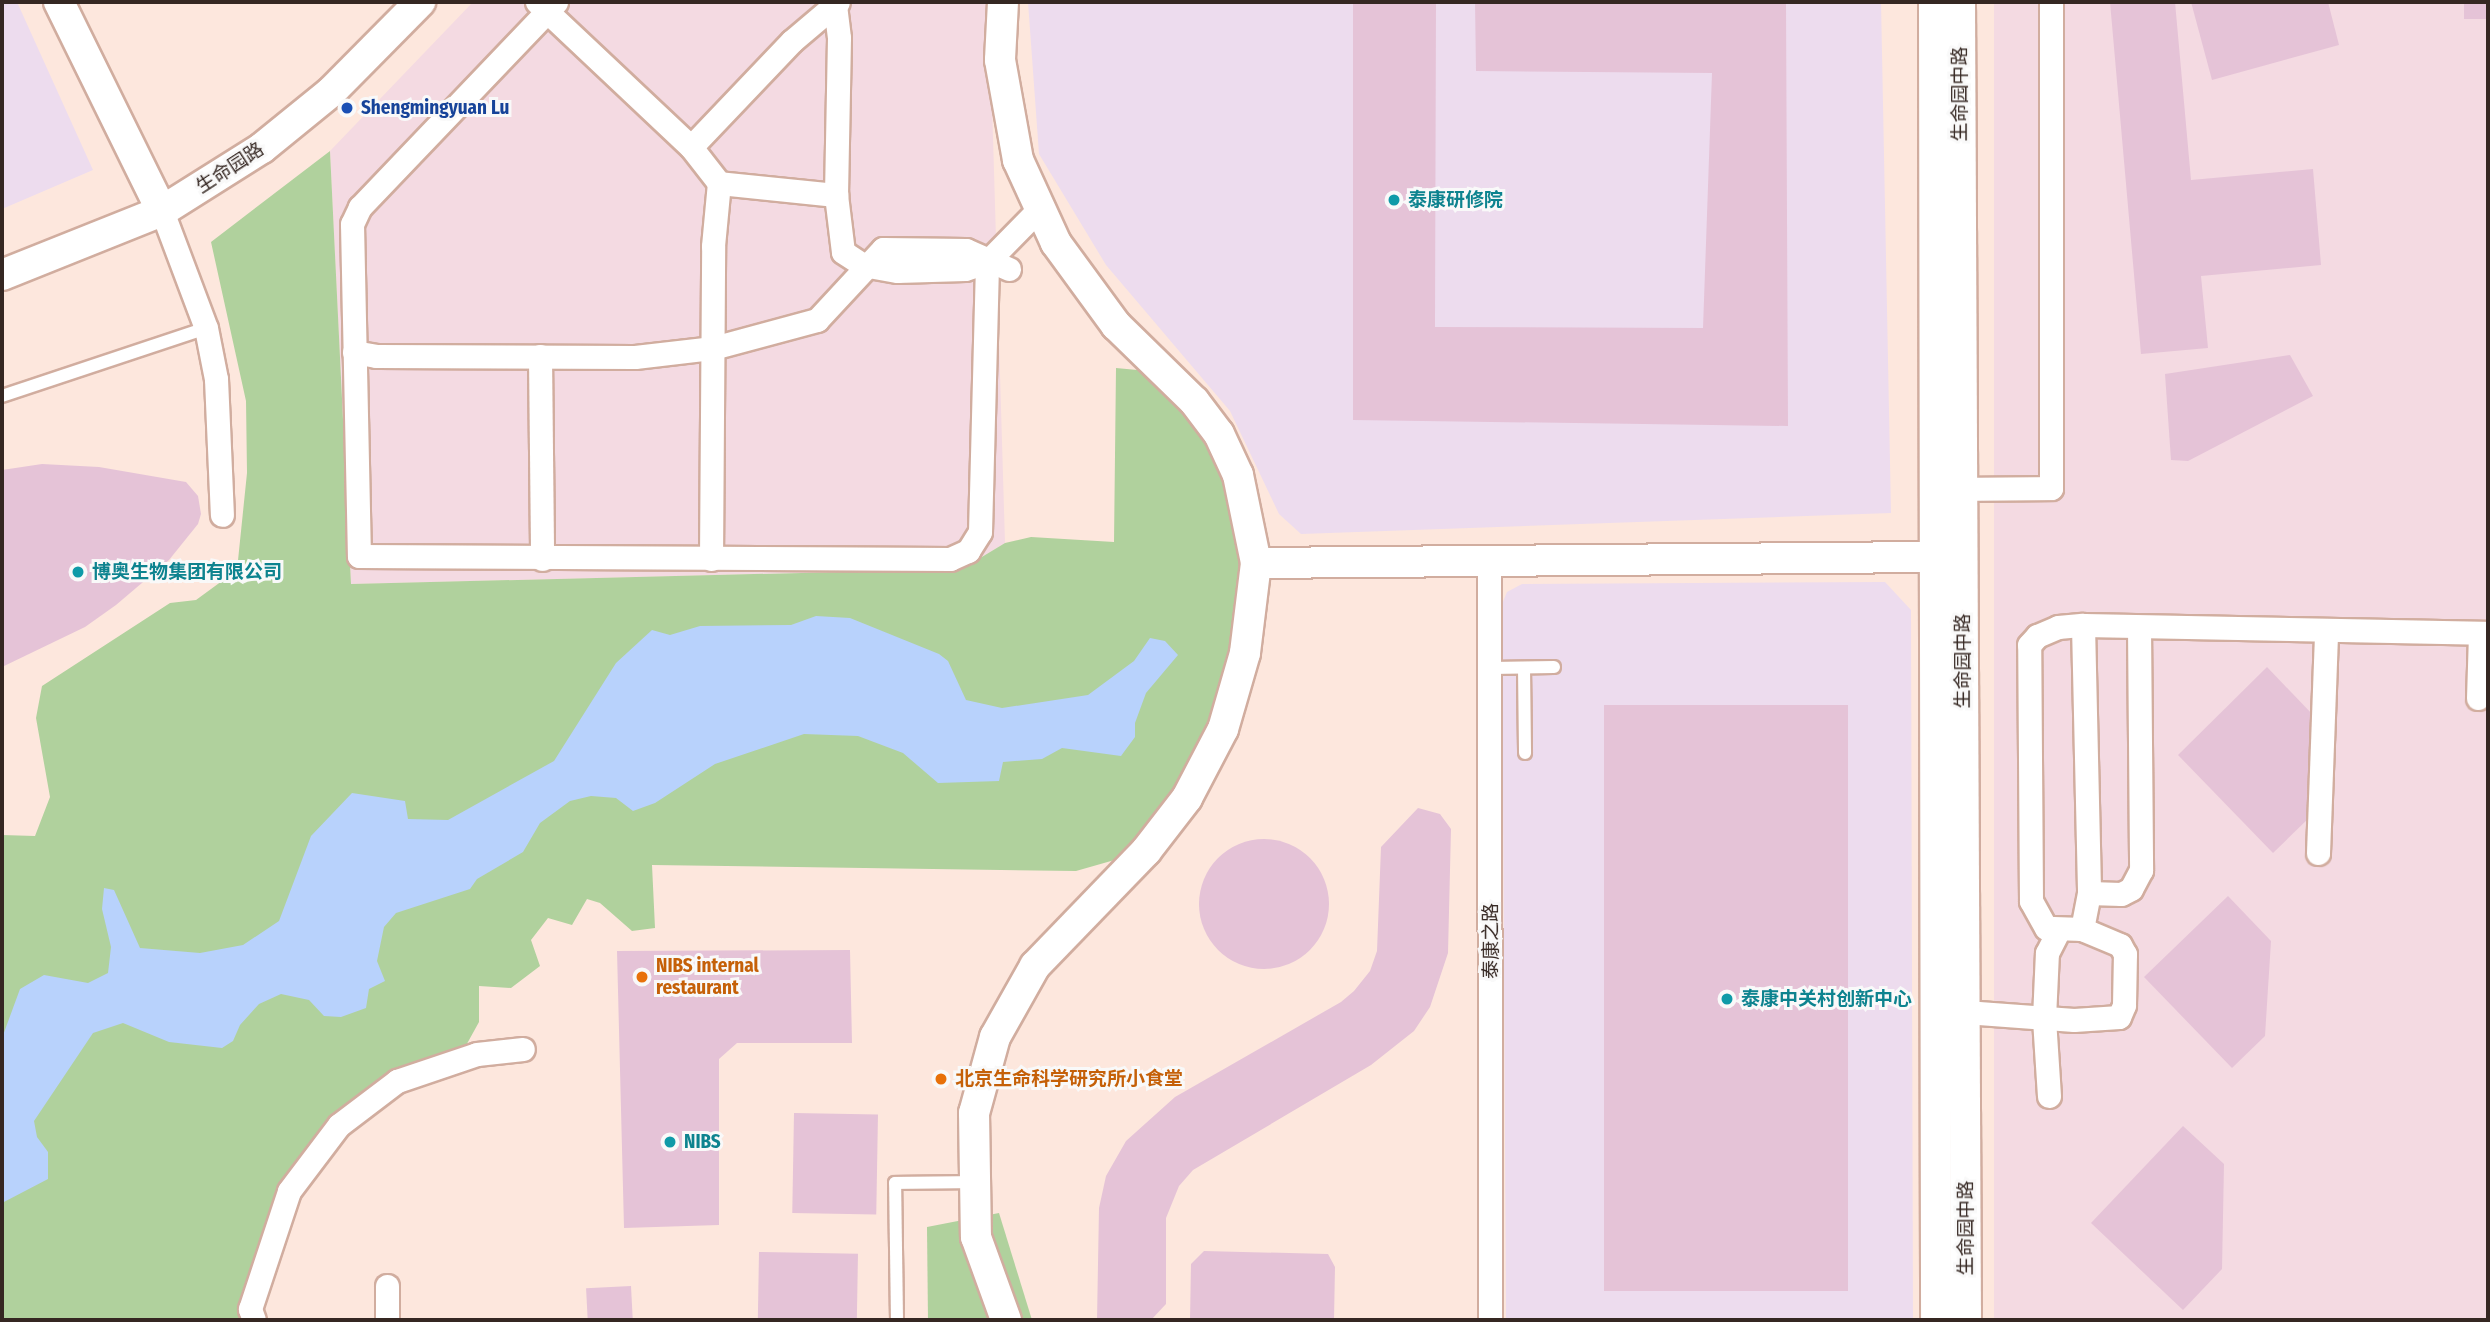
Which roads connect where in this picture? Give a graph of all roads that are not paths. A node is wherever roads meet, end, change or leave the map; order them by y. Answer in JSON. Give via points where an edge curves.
{"nodes":[{"id":1,"x":59,"y":2,"type":"edge"},
{"id":2,"x":420,"y":2,"type":"edge"},
{"id":3,"x":1003,"y":2,"type":"edge"},
{"id":4,"x":1934,"y":2,"type":"edge"},
{"id":5,"x":1960,"y":2,"type":"edge"},
{"id":6,"x":2051,"y":2,"type":"edge"},
{"id":7,"x":836,"y":3,"type":"edge"},
{"id":8,"x":546,"y":5,"type":"edge"},
{"id":9,"x":691,"y":147,"type":"junction"},
{"id":10,"x":719,"y":183,"type":"junction"},
{"id":11,"x":836,"y":195,"type":"junction"},
{"id":12,"x":1040,"y":208,"type":"junction"},
{"id":13,"x":162,"y":211,"type":"junction"},
{"id":14,"x":987,"y":262,"type":"junction"},
{"id":15,"x":863,"y":265,"type":"junction"},
{"id":16,"x":1009,"y":269,"type":"dead end"},
{"id":17,"x":2,"y":275,"type":"edge"},
{"id":18,"x":206,"y":328,"type":"junction"},
{"id":19,"x":713,"y":348,"type":"junction"},
{"id":20,"x":354,"y":352,"type":"junction"},
{"id":21,"x":540,"y":356,"type":"junction"},
{"id":22,"x":2,"y":396,"type":"edge"},
{"id":23,"x":1961,"y":489,"type":"junction"},
{"id":24,"x":222,"y":515,"type":"dead end"},
{"id":25,"x":1935,"y":557,"type":"junction"},
{"id":26,"x":542,"y":559,"type":"junction"},
{"id":27,"x":710,"y":559,"type":"junction"},
{"id":28,"x":1489,"y":562,"type":"junction"},
{"id":29,"x":1256,"y":563,"type":"junction"},
{"id":30,"x":2083,"y":625,"type":"junction"},
{"id":31,"x":2139,"y":627,"type":"junction"},
{"id":32,"x":2326,"y":632,"type":"junction"},
{"id":33,"x":2484,"y":633,"type":"edge"},
{"id":34,"x":1554,"y":667,"type":"dead end"},
{"id":35,"x":1491,"y":668,"type":"junction"},
{"id":36,"x":1524,"y":668,"type":"junction"},
{"id":37,"x":2478,"y":698,"type":"dead end"},
{"id":38,"x":1525,"y":753,"type":"dead end"},
{"id":39,"x":2318,"y":853,"type":"dead end"},
{"id":40,"x":2089,"y":893,"type":"junction"},
{"id":41,"x":2081,"y":929,"type":"junction"},
{"id":42,"x":2058,"y":931,"type":"junction"},
{"id":43,"x":1965,"y":1013,"type":"junction"},
{"id":44,"x":2044,"y":1018,"type":"junction"},
{"id":45,"x":523,"y":1049,"type":"dead end"},
{"id":46,"x":2049,"y":1096,"type":"dead end"},
{"id":47,"x":975,"y":1182,"type":"junction"},
{"id":48,"x":387,"y":1286,"type":"dead end"},
{"id":49,"x":254,"y":1320,"type":"edge"},
{"id":50,"x":387,"y":1320,"type":"edge"},
{"id":51,"x":897,"y":1320,"type":"edge"},
{"id":52,"x":1006,"y":1320,"type":"edge"},
{"id":53,"x":1490,"y":1320,"type":"edge"},
{"id":54,"x":1936,"y":1320,"type":"edge"},
{"id":55,"x":1966,"y":1320,"type":"edge"}],
"edges":[{"from":1,"to":13,"type":"street"},
{"from":2,"to":13,"type":"street","name":"生命园路","via":[[301,119]]},
{"from":3,"to":12,"type":"street","via":[[1000,60],[1018,159]]},
{"from":4,"to":25,"type":"street","name":"生命园中路"},
{"from":5,"to":23,"type":"street","name":"生命园中路"},
{"from":6,"to":23,"type":"street","via":[[2051,488]]},
{"from":7,"to":9,"type":"street","via":[[792,41]]},
{"from":7,"to":11,"type":"street"},
{"from":8,"to":9,"type":"street"},
{"from":8,"to":20,"type":"street","via":[[360,207],[352,224]]},
{"from":9,"to":10,"type":"street"},
{"from":10,"to":11,"type":"street"},
{"from":10,"to":19,"type":"street","via":[[713,246]]},
{"from":11,"to":15,"type":"street","via":[[843,252]]},
{"from":12,"to":14,"type":"street"},
{"from":12,"to":29,"type":"street","via":[[1056,243],[1116,325],[1194,401],[1219,434],[1238,475]]},
{"from":13,"to":17,"type":"street","name":"生命园路"},
{"from":13,"to":18,"type":"street"},
{"from":14,"to":15,"type":"street","via":[[966,250],[883,248]]},
{"from":14,"to":16,"type":"street"},
{"from":14,"to":27,"type":"street","via":[[980,532],[968,551],[950,559]]},
{"from":15,"to":19,"type":"street","via":[[817,320]]},
{"from":18,"to":22,"type":"lane"},
{"from":18,"to":24,"type":"street","via":[[216,379]]},
{"from":19,"to":21,"type":"street","via":[[635,357]]},
{"from":19,"to":27,"type":"street"},
{"from":20,"to":21,"type":"street","via":[[376,356]]},
{"from":20,"to":26,"type":"street","via":[[359,556]]},
{"from":21,"to":26,"type":"street"},
{"from":23,"to":43,"type":"street","name":"生命园中路"},
{"from":25,"to":28,"type":"street"},
{"from":25,"to":54,"type":"street","name":"生命园中路"},
{"from":26,"to":27,"type":"street"},
{"from":28,"to":29,"type":"street"},
{"from":28,"to":35,"type":"street","name":"泰康之路"},
{"from":29,"to":47,"type":"street","via":[[1245,653],[1223,729],[1187,798],[1146,851],[1035,966],[995,1037],[974,1113]]},
{"from":30,"to":31,"type":"street"},
{"from":30,"to":40,"type":"street"},
{"from":30,"to":42,"type":"street","via":[[2058,627],[2036,636],[2029,645],[2031,901],[2046,928]]},
{"from":31,"to":32,"type":"street"},
{"from":31,"to":40,"type":"street","via":[[2141,870],[2131,889],[2121,894]]},
{"from":32,"to":33,"type":"street"},
{"from":32,"to":39,"type":"street"},
{"from":33,"to":37,"type":"street"},
{"from":34,"to":36,"type":"lane"},
{"from":35,"to":36,"type":"lane"},
{"from":35,"to":53,"type":"street","name":"泰康之路"},
{"from":36,"to":38,"type":"lane"},
{"from":40,"to":41,"type":"street"},
{"from":41,"to":42,"type":"street"},
{"from":41,"to":44,"type":"street","via":[[2120,945],[2125,954],[2124,1005],[2119,1017],[2109,1020]]},
{"from":42,"to":44,"type":"street","via":[[2047,953]]},
{"from":43,"to":44,"type":"street"},
{"from":43,"to":55,"type":"street","name":"生命园中路"},
{"from":44,"to":46,"type":"street"},
{"from":45,"to":49,"type":"street","via":[[477,1054],[397,1081],[339,1125],[289,1191],[250,1308]]},
{"from":47,"to":51,"type":"lane","via":[[895,1183]]},
{"from":47,"to":52,"type":"street","via":[[975,1237]]},
{"from":48,"to":50,"type":"street"}]}
